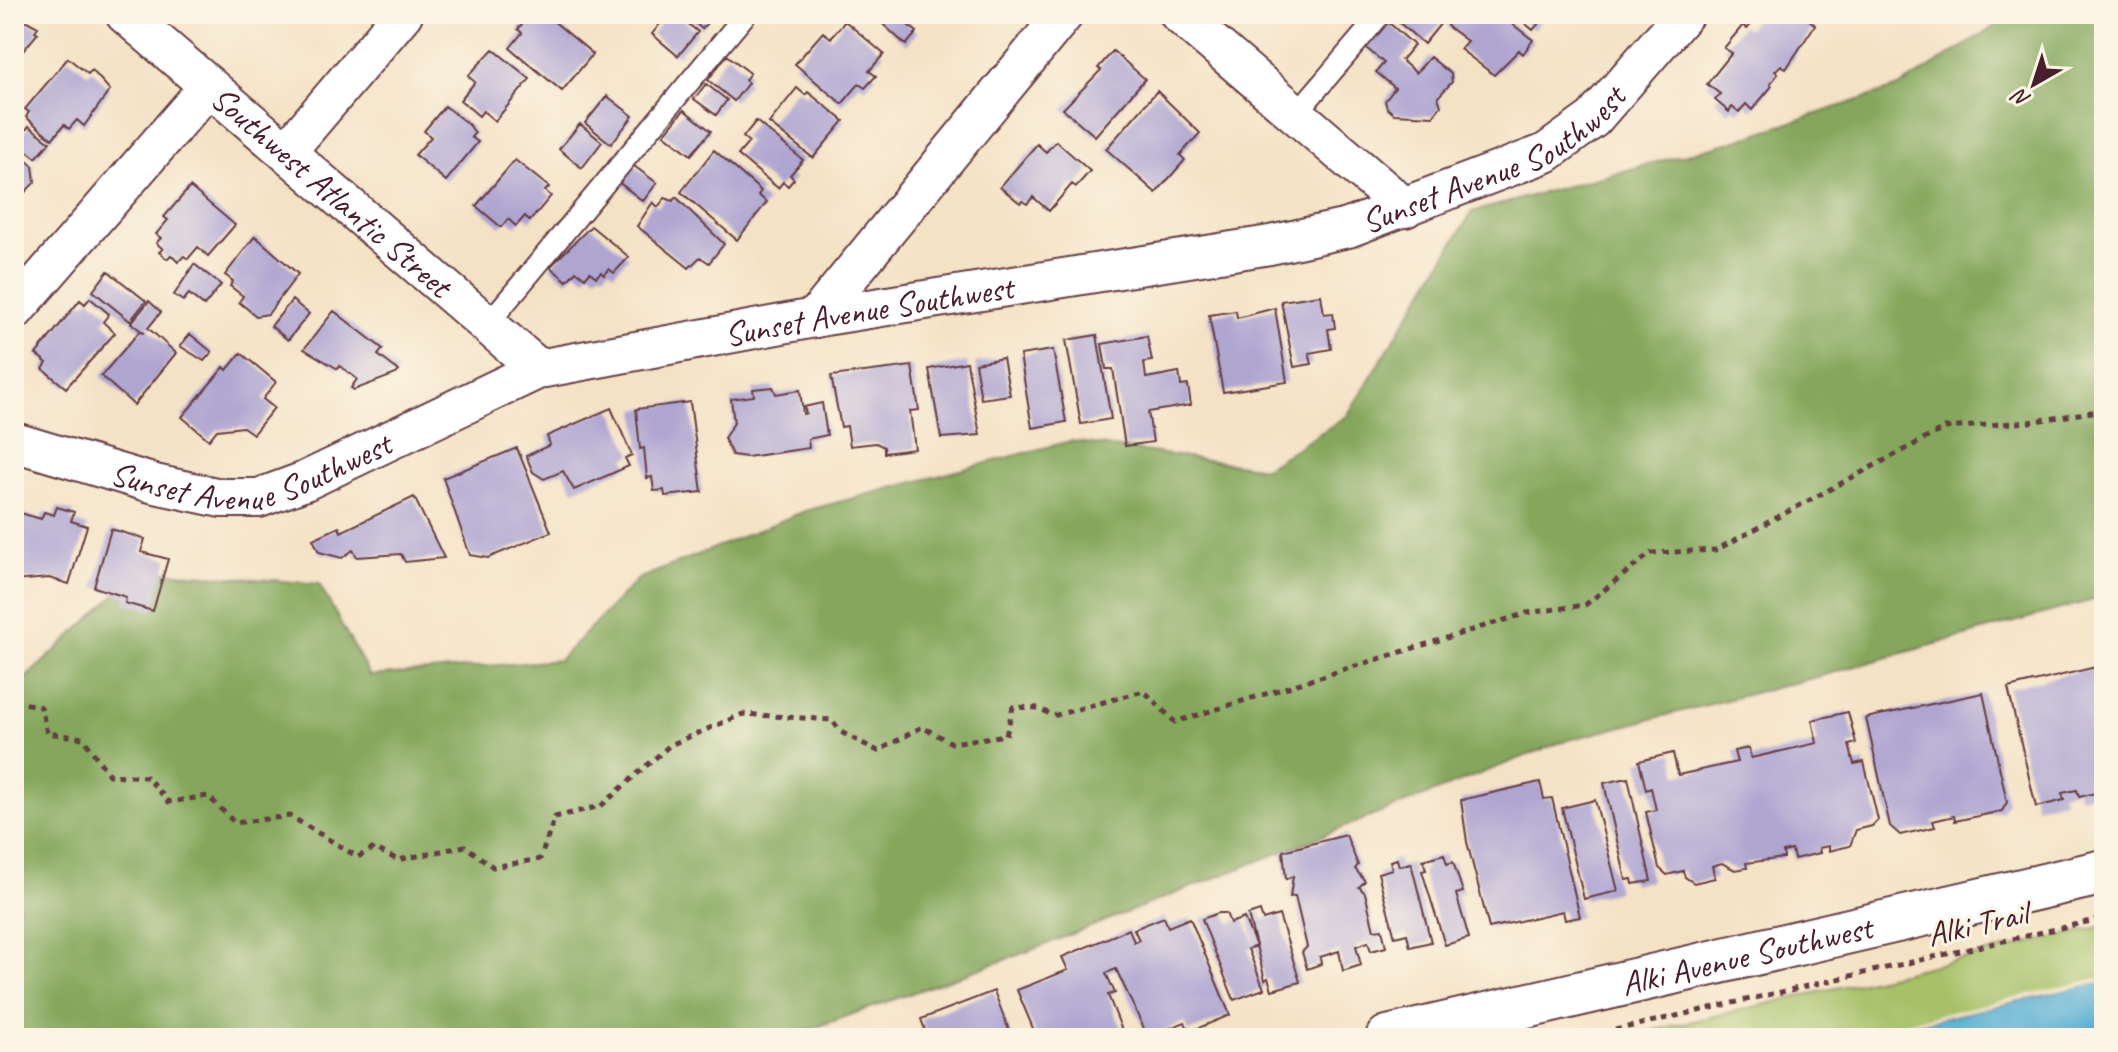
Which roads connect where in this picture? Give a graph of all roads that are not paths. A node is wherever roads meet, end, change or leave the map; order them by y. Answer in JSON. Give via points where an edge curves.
{"nodes":[{"id":1,"x":125,"y":14,"type":"edge"},
{"id":2,"x":403,"y":14,"type":"edge"},
{"id":3,"x":746,"y":14,"type":"edge"},
{"id":4,"x":1064,"y":14,"type":"edge"},
{"id":5,"x":1179,"y":14,"type":"edge"},
{"id":6,"x":1381,"y":14,"type":"edge"},
{"id":7,"x":1684,"y":14,"type":"edge"},
{"id":8,"x":209,"y":86,"type":"junction"},
{"id":9,"x":1296,"y":114,"type":"junction"},
{"id":10,"x":286,"y":152,"type":"junction"},
{"id":11,"x":1405,"y":208,"type":"junction"},
{"id":12,"x":14,"y":311,"type":"edge"},
{"id":13,"x":815,"y":318,"type":"junction"},
{"id":14,"x":487,"y":325,"type":"junction"},
{"id":15,"x":539,"y":369,"type":"junction"},
{"id":16,"x":14,"y":442,"type":"edge"},
{"id":17,"x":2104,"y":872,"type":"edge"},
{"id":18,"x":1388,"y":1038,"type":"edge"}],
"edges":[{"from":1,"to":8,"type":"street","name":"Southwest Atlantic Street"},
{"from":2,"to":10,"type":"street"},
{"from":3,"to":14,"type":"lane"},
{"from":4,"to":13,"type":"street"},
{"from":5,"to":9,"type":"street"},
{"from":6,"to":9,"type":"lane"},
{"from":7,"to":11,"type":"street","name":"Sunset Avenue Southwest","via":[[1593,119],[1546,153]]},
{"from":8,"to":10,"type":"street","name":"Southwest Atlantic Street"},
{"from":8,"to":12,"type":"street"},
{"from":9,"to":11,"type":"street"},
{"from":10,"to":14,"type":"street","name":"Southwest Atlantic Street"},
{"from":11,"to":13,"type":"street","name":"Sunset Avenue Southwest","via":[[1348,228],[1270,245]]},
{"from":13,"to":15,"type":"street","name":"Sunset Avenue Southwest"},
{"from":14,"to":15,"type":"street","name":"Southwest Atlantic Street"},
{"from":15,"to":16,"type":"street","name":"Sunset Avenue Southwest","via":[[259,498],[221,498],[155,484]]},
{"from":17,"to":18,"type":"main road","name":"Alki Avenue Southwest"}]}
